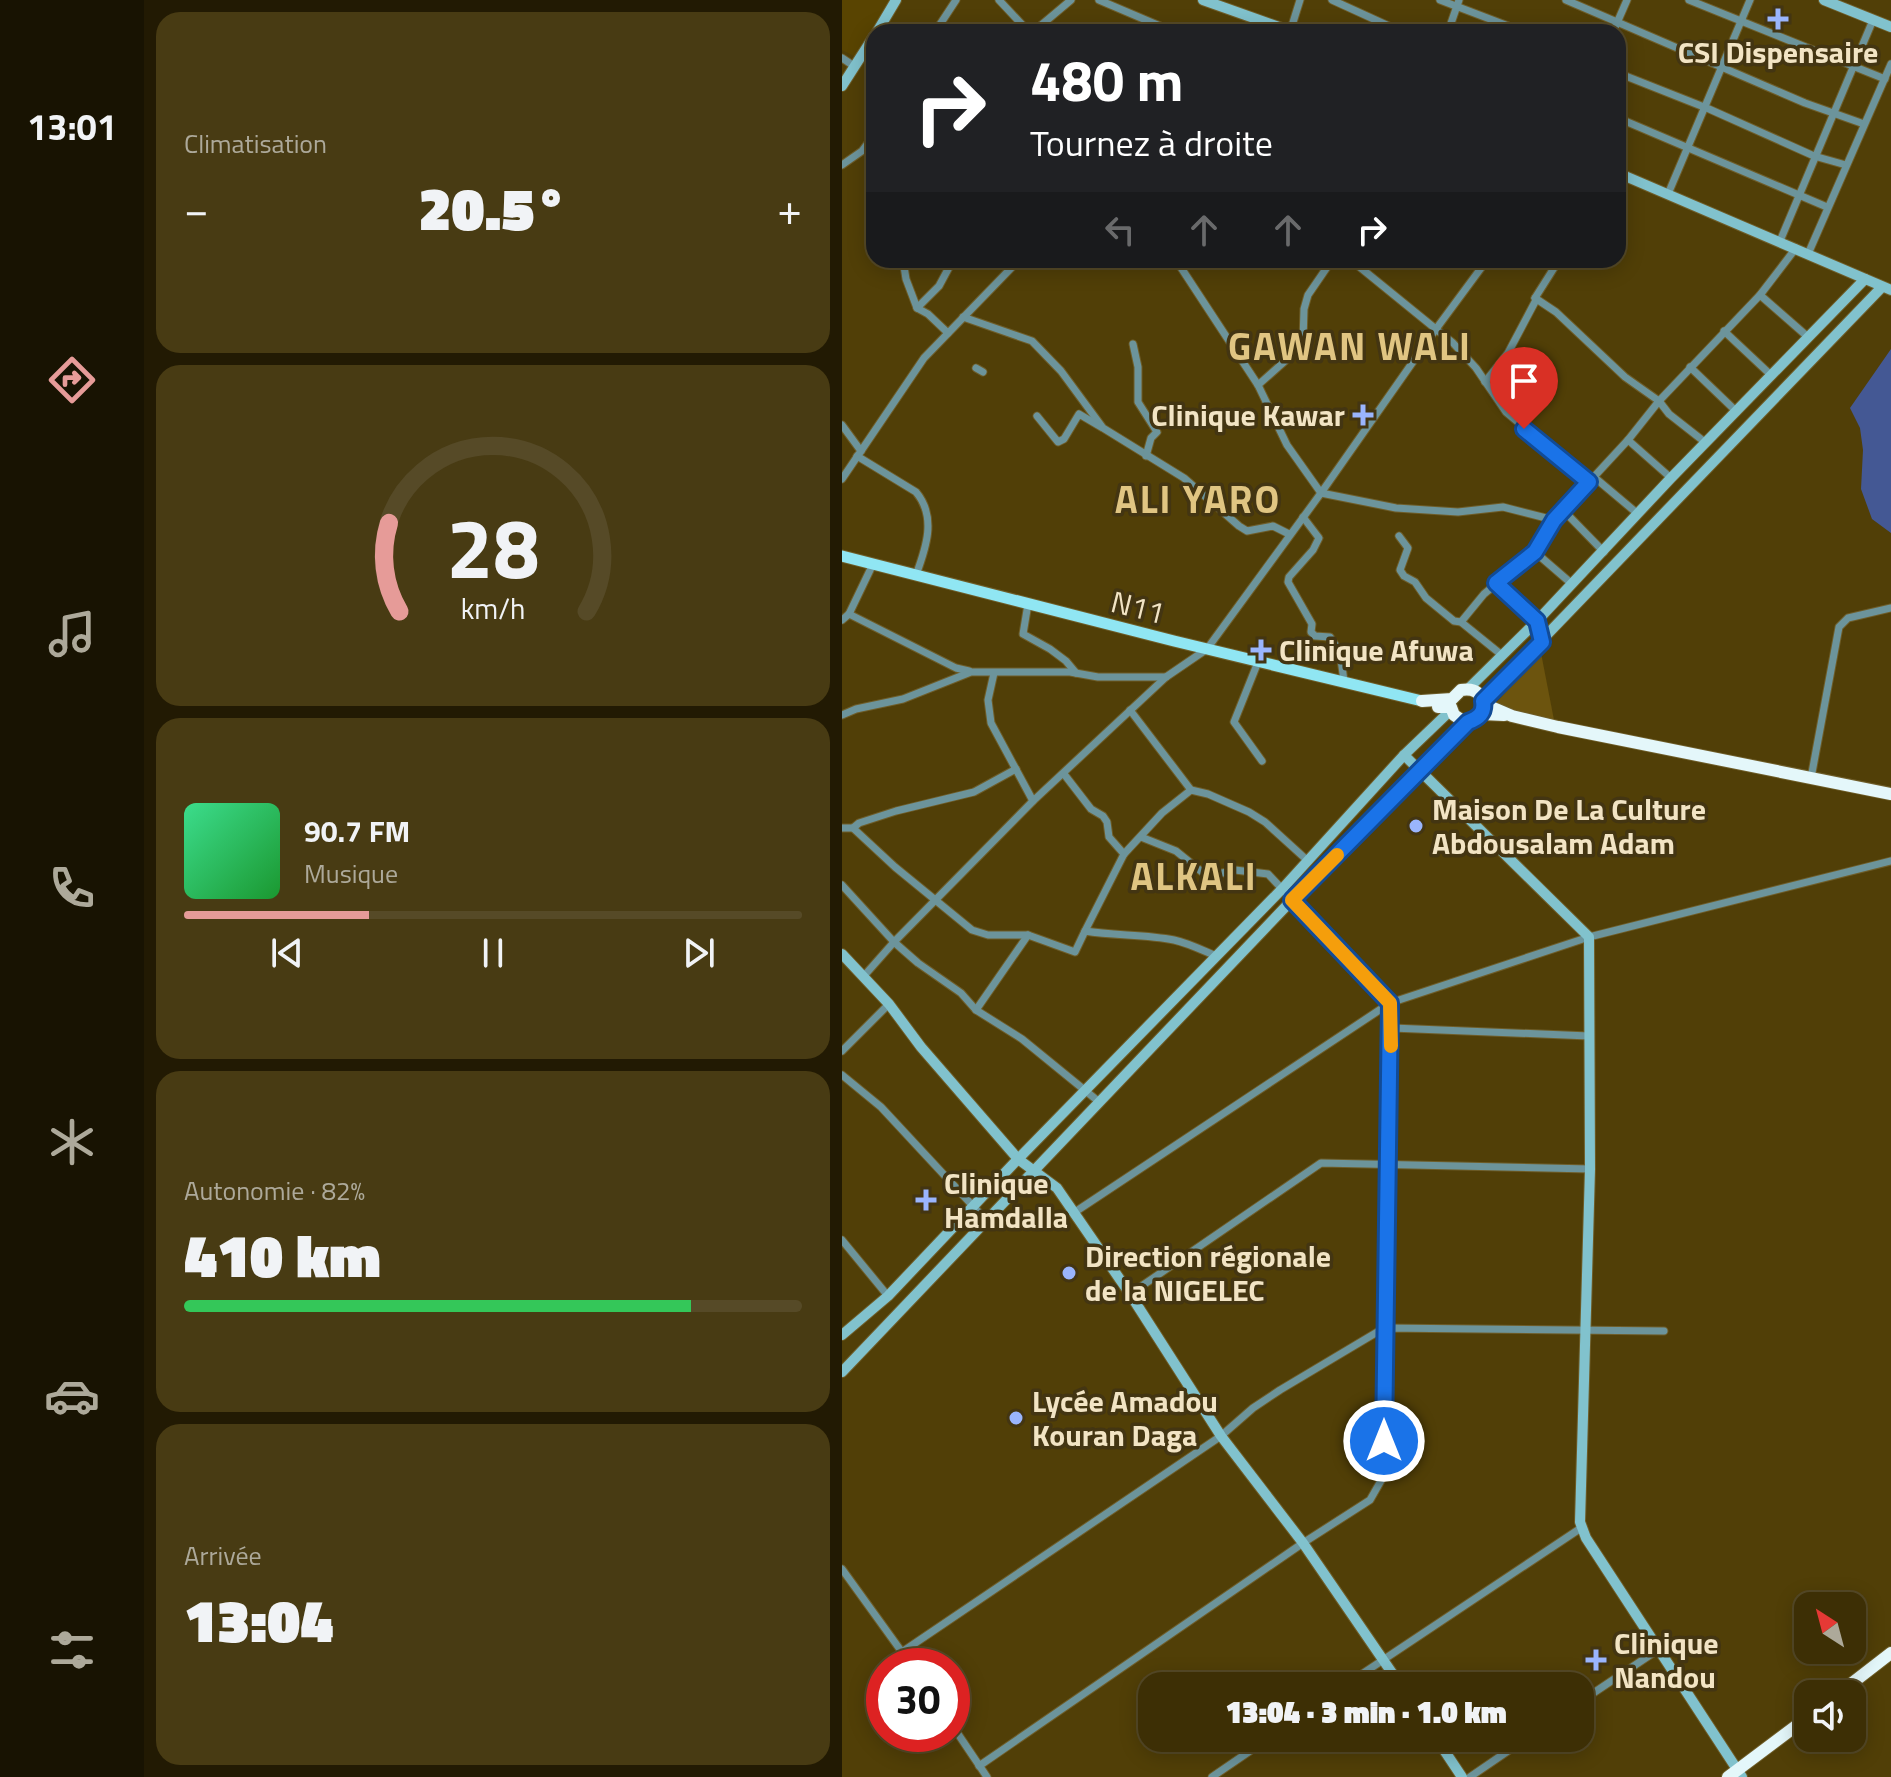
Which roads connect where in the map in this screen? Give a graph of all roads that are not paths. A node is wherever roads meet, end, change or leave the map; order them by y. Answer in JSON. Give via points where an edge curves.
{"nodes":[{"id":1,"x":896,"y":0,"type":"edge"},
{"id":2,"x":956,"y":0,"type":"edge"},
{"id":3,"x":999,"y":0,"type":"edge"},
{"id":4,"x":1071,"y":0,"type":"edge"},
{"id":5,"x":1099,"y":0,"type":"edge"},
{"id":6,"x":1203,"y":0,"type":"edge"},
{"id":7,"x":1300,"y":0,"type":"edge"},
{"id":8,"x":1332,"y":0,"type":"edge"},
{"id":9,"x":1440,"y":0,"type":"edge"},
{"id":10,"x":1566,"y":0,"type":"edge"},
{"id":11,"x":1627,"y":0,"type":"edge"},
{"id":12,"x":1689,"y":0,"type":"edge"},
{"id":13,"x":1750,"y":0,"type":"edge"},
{"id":14,"x":1824,"y":0,"type":"edge"},
{"id":15,"x":1458,"y":4,"type":"edge"},
{"id":16,"x":1742,"y":20,"type":"junction"},
{"id":17,"x":1873,"y":20,"type":"junction"},
{"id":18,"x":1618,"y":21,"type":"junction"},
{"id":19,"x":881,"y":24,"type":"edge"},
{"id":20,"x":940,"y":24,"type":"edge"},
{"id":21,"x":1023,"y":24,"type":"edge"},
{"id":22,"x":1041,"y":24,"type":"edge"},
{"id":23,"x":1155,"y":24,"type":"edge"},
{"id":24,"x":1269,"y":24,"type":"edge"},
{"id":25,"x":1293,"y":24,"type":"edge"},
{"id":26,"x":1384,"y":24,"type":"edge"},
{"id":27,"x":1453,"y":24,"type":"edge"},
{"id":28,"x":1505,"y":24,"type":"edge"},
{"id":29,"x":1617,"y":24,"type":"edge"},
{"id":30,"x":1625,"y":24,"type":"edge"},
{"id":31,"x":1626,"y":24,"type":"edge"},
{"id":32,"x":1891,"y":27,"type":"edge"},
{"id":33,"x":866,"y":48,"type":"edge"},
{"id":34,"x":842,"y":58,"type":"edge"},
{"id":35,"x":1891,"y":64,"type":"edge"},
{"id":36,"x":854,"y":66,"type":"junction"},
{"id":37,"x":1722,"y":66,"type":"junction"},
{"id":38,"x":1855,"y":67,"type":"junction"},
{"id":39,"x":1626,"y":76,"type":"edge"},
{"id":40,"x":1885,"y":79,"type":"junction"},
{"id":41,"x":842,"y":86,"type":"edge"},
{"id":42,"x":1704,"y":108,"type":"junction"},
{"id":43,"x":1835,"y":115,"type":"junction"},
{"id":44,"x":1626,"y":121,"type":"edge"},
{"id":45,"x":1864,"y":124,"type":"junction"},
{"id":46,"x":866,"y":146,"type":"edge"},
{"id":47,"x":1687,"y":148,"type":"junction"},
{"id":48,"x":1814,"y":156,"type":"junction"},
{"id":49,"x":842,"y":165,"type":"edge"},
{"id":50,"x":1846,"y":165,"type":"junction"},
{"id":51,"x":1626,"y":176,"type":"edge"},
{"id":52,"x":1668,"y":194,"type":"junction"},
{"id":53,"x":1799,"y":194,"type":"junction"},
{"id":54,"x":1827,"y":207,"type":"junction"},
{"id":55,"x":1780,"y":241,"type":"junction"},
{"id":56,"x":1796,"y":248,"type":"junction"},
{"id":57,"x":1808,"y":254,"type":"junction"},
{"id":58,"x":904,"y":268,"type":"edge"},
{"id":59,"x":949,"y":268,"type":"edge"},
{"id":60,"x":1011,"y":268,"type":"edge"},
{"id":61,"x":1181,"y":268,"type":"edge"},
{"id":62,"x":1327,"y":268,"type":"edge"},
{"id":63,"x":1361,"y":268,"type":"edge"},
{"id":64,"x":1481,"y":268,"type":"edge"},
{"id":65,"x":1554,"y":268,"type":"edge"},
{"id":66,"x":1865,"y":279,"type":"junction"},
{"id":67,"x":1887,"y":288,"type":"edge"},
{"id":68,"x":1760,"y":295,"type":"junction"},
{"id":69,"x":1535,"y":298,"type":"junction"},
{"id":70,"x":917,"y":308,"type":"junction"},
{"id":71,"x":963,"y":317,"type":"junction"},
{"id":72,"x":1436,"y":329,"type":"junction"},
{"id":73,"x":1724,"y":331,"type":"junction"},
{"id":74,"x":948,"y":333,"type":"junction"},
{"id":75,"x":1808,"y":337,"type":"junction"},
{"id":76,"x":1133,"y":344,"type":"dead end"},
{"id":77,"x":1690,"y":367,"type":"junction"},
{"id":78,"x":1772,"y":376,"type":"junction"},
{"id":79,"x":1485,"y":382,"type":"junction"},
{"id":80,"x":1258,"y":385,"type":"junction"},
{"id":81,"x":1659,"y":401,"type":"junction"},
{"id":82,"x":1737,"y":412,"type":"junction"},
{"id":83,"x":1037,"y":416,"type":"dead end"},
{"id":84,"x":842,"y":425,"type":"edge"},
{"id":85,"x":1103,"y":428,"type":"junction"},
{"id":86,"x":1628,"y":440,"type":"junction"},
{"id":87,"x":1706,"y":443,"type":"junction"},
{"id":88,"x":859,"y":453,"type":"junction"},
{"id":89,"x":1146,"y":456,"type":"junction"},
{"id":90,"x":1671,"y":478,"type":"junction"},
{"id":91,"x":842,"y":479,"type":"edge"},
{"id":92,"x":1591,"y":480,"type":"junction"},
{"id":93,"x":1321,"y":493,"type":"junction"},
{"id":94,"x":1564,"y":511,"type":"junction"},
{"id":95,"x":1638,"y":514,"type":"junction"},
{"id":96,"x":1303,"y":517,"type":"junction"},
{"id":97,"x":1554,"y":520,"type":"junction"},
{"id":98,"x":1289,"y":534,"type":"junction"},
{"id":99,"x":1399,"y":536,"type":"dead end"},
{"id":100,"x":1535,"y":552,"type":"junction"},
{"id":101,"x":1604,"y":552,"type":"junction"},
{"id":102,"x":842,"y":556,"type":"edge"},
{"id":103,"x":873,"y":564,"type":"junction"},
{"id":104,"x":916,"y":575,"type":"junction"},
{"id":105,"x":1496,"y":583,"type":"junction"},
{"id":106,"x":1572,"y":584,"type":"junction"},
{"id":107,"x":1028,"y":604,"type":"junction"},
{"id":108,"x":1891,"y":608,"type":"edge"},
{"id":109,"x":845,"y":617,"type":"edge"},
{"id":110,"x":1537,"y":621,"type":"junction"},
{"id":111,"x":1461,"y":622,"type":"junction"},
{"id":112,"x":1542,"y":642,"type":"junction"},
{"id":113,"x":1207,"y":649,"type":"junction"},
{"id":114,"x":1503,"y":656,"type":"junction"},
{"id":115,"x":1258,"y":662,"type":"junction"},
{"id":116,"x":971,"y":672,"type":"junction"},
{"id":117,"x":994,"y":673,"type":"junction"},
{"id":118,"x":1078,"y":674,"type":"junction"},
{"id":119,"x":1166,"y":677,"type":"junction"},
{"id":120,"x":1344,"y":681,"type":"junction"},
{"id":121,"x":1468,"y":689,"type":"junction"},
{"id":122,"x":1422,"y":701,"type":"joint"},
{"id":123,"x":1451,"y":705,"type":"junction"},
{"id":124,"x":1483,"y":706,"type":"junction"},
{"id":125,"x":1130,"y":710,"type":"junction"},
{"id":126,"x":842,"y":715,"type":"edge"},
{"id":127,"x":1468,"y":722,"type":"junction"},
{"id":128,"x":1404,"y":755,"type":"junction"},
{"id":129,"x":1262,"y":761,"type":"dead end"},
{"id":130,"x":1016,"y":769,"type":"junction"},
{"id":131,"x":1420,"y":773,"type":"junction"},
{"id":132,"x":1064,"y":774,"type":"junction"},
{"id":133,"x":1811,"y":778,"type":"junction"},
{"id":134,"x":1191,"y":790,"type":"junction"},
{"id":135,"x":1891,"y":794,"type":"edge"},
{"id":136,"x":1033,"y":801,"type":"junction"},
{"id":137,"x":842,"y":828,"type":"edge"},
{"id":138,"x":853,"y":828,"type":"junction"},
{"id":139,"x":1141,"y":837,"type":"junction"},
{"id":140,"x":1124,"y":854,"type":"junction"},
{"id":141,"x":1308,"y":861,"type":"junction"},
{"id":142,"x":1891,"y":861,"type":"edge"},
{"id":143,"x":842,"y":885,"type":"edge"},
{"id":144,"x":1283,"y":888,"type":"junction"},
{"id":145,"x":935,"y":899,"type":"junction"},
{"id":146,"x":1292,"y":900,"type":"junction"},
{"id":147,"x":1085,"y":931,"type":"junction"},
{"id":148,"x":1028,"y":935,"type":"junction"},
{"id":149,"x":1589,"y":937,"type":"junction"},
{"id":150,"x":894,"y":942,"type":"junction"},
{"id":151,"x":842,"y":954,"type":"edge"},
{"id":152,"x":1216,"y":956,"type":"junction"},
{"id":153,"x":863,"y":977,"type":"junction"},
{"id":154,"x":1390,"y":1003,"type":"junction"},
{"id":155,"x":889,"y":1004,"type":"junction"},
{"id":156,"x":976,"y":1010,"type":"junction"},
{"id":157,"x":1392,"y":1028,"type":"junction"},
{"id":158,"x":1589,"y":1036,"type":"junction"},
{"id":159,"x":842,"y":1051,"type":"edge"},
{"id":160,"x":842,"y":1075,"type":"edge"},
{"id":161,"x":1085,"y":1091,"type":"junction"},
{"id":162,"x":1098,"y":1101,"type":"junction"},
{"id":163,"x":1018,"y":1159,"type":"junction"},
{"id":164,"x":1389,"y":1164,"type":"junction"},
{"id":165,"x":1590,"y":1169,"type":"junction"},
{"id":166,"x":1033,"y":1171,"type":"junction"},
{"id":167,"x":972,"y":1207,"type":"junction"},
{"id":168,"x":1075,"y":1212,"type":"junction"},
{"id":169,"x":986,"y":1220,"type":"junction"},
{"id":170,"x":842,"y":1240,"type":"edge"},
{"id":171,"x":1130,"y":1294,"type":"junction"},
{"id":172,"x":888,"y":1296,"type":"junction"},
{"id":173,"x":1384,"y":1328,"type":"junction"},
{"id":174,"x":1585,"y":1329,"type":"junction"},
{"id":175,"x":1664,"y":1331,"type":"dead end"},
{"id":176,"x":842,"y":1335,"type":"edge"},
{"id":177,"x":842,"y":1372,"type":"edge"},
{"id":178,"x":1221,"y":1436,"type":"junction"},
{"id":179,"x":1581,"y":1528,"type":"junction"},
{"id":180,"x":1303,"y":1543,"type":"junction"},
{"id":181,"x":842,"y":1569,"type":"edge"},
{"id":182,"x":899,"y":1648,"type":"edge"},
{"id":183,"x":908,"y":1648,"type":"edge"},
{"id":184,"x":1659,"y":1649,"type":"junction"},
{"id":185,"x":1891,"y":1653,"type":"edge"},
{"id":186,"x":1384,"y":1659,"type":"junction"},
{"id":187,"x":1891,"y":1664,"type":"edge"},
{"id":188,"x":1365,"y":1672,"type":"edge"},
{"id":189,"x":1392,"y":1672,"type":"edge"},
{"id":190,"x":1856,"y":1680,"type":"edge"},
{"id":191,"x":1866,"y":1683,"type":"edge"},
{"id":192,"x":1594,"y":1693,"type":"edge"},
{"id":193,"x":1794,"y":1728,"type":"edge"},
{"id":194,"x":1794,"y":1736,"type":"edge"},
{"id":195,"x":970,"y":1752,"type":"edge"},
{"id":196,"x":1249,"y":1752,"type":"edge"},
{"id":197,"x":1445,"y":1752,"type":"edge"},
{"id":198,"x":1507,"y":1752,"type":"edge"},
{"id":199,"x":979,"y":1766,"type":"junction"},
{"id":200,"x":1736,"y":1775,"type":"edge"},
{"id":201,"x":987,"y":1777,"type":"edge"},
{"id":202,"x":1212,"y":1777,"type":"edge"},
{"id":203,"x":1462,"y":1777,"type":"edge"},
{"id":204,"x":1470,"y":1777,"type":"edge"}],
"edges":[{"from":1,"to":19,"type":"street"},
{"from":2,"to":20,"type":"street"},
{"from":3,"to":21,"type":"street"},
{"from":4,"to":22,"type":"street"},
{"from":5,"to":23,"type":"street"},
{"from":6,"to":24,"type":"street"},
{"from":7,"to":25,"type":"street"},
{"from":8,"to":26,"type":"street"},
{"from":9,"to":15,"type":"street"},
{"from":10,"to":18,"type":"street"},
{"from":11,"to":18,"type":"street"},
{"from":12,"to":16,"type":"street"},
{"from":13,"to":16,"type":"street"},
{"from":14,"to":17,"type":"street"},
{"from":15,"to":27,"type":"street"},
{"from":15,"to":28,"type":"street"},
{"from":16,"to":37,"type":"street"},
{"from":16,"to":38,"type":"street"},
{"from":17,"to":32,"type":"street"},
{"from":17,"to":38,"type":"street"},
{"from":18,"to":29,"type":"street"},
{"from":18,"to":30,"type":"street"},
{"from":31,"to":37,"type":"street"},
{"from":33,"to":36,"type":"street"},
{"from":34,"to":36,"type":"street"},
{"from":35,"to":40,"type":"street"},
{"from":36,"to":41,"type":"street"},
{"from":37,"to":42,"type":"street"},
{"from":37,"to":43,"type":"street"},
{"from":38,"to":40,"type":"street"},
{"from":38,"to":43,"type":"street"},
{"from":39,"to":42,"type":"street"},
{"from":40,"to":45,"type":"street"},
{"from":42,"to":47,"type":"street"},
{"from":42,"to":48,"type":"street"},
{"from":43,"to":45,"type":"street"},
{"from":43,"to":48,"type":"street"},
{"from":44,"to":47,"type":"street"},
{"from":45,"to":50,"type":"street"},
{"from":46,"to":49,"type":"street"},
{"from":47,"to":52,"type":"street"},
{"from":47,"to":53,"type":"street"},
{"from":48,"to":50,"type":"street"},
{"from":48,"to":53,"type":"street"},
{"from":50,"to":54,"type":"street"},
{"from":51,"to":52,"type":"street"},
{"from":52,"to":55,"type":"street"},
{"from":53,"to":54,"type":"street"},
{"from":53,"to":55,"type":"street"},
{"from":54,"to":57,"type":"street"},
{"from":55,"to":56,"type":"street"},
{"from":56,"to":57,"type":"street"},
{"from":56,"to":68,"type":"street"},
{"from":57,"to":66,"type":"street"},
{"from":58,"to":70,"type":"street"},
{"from":59,"to":70,"type":"street"},
{"from":60,"to":71,"type":"street"},
{"from":61,"to":80,"type":"street"},
{"from":62,"to":80,"type":"street","via":[[1308,295],[1303,341]]},
{"from":63,"to":72,"type":"street"},
{"from":64,"to":72,"type":"street"},
{"from":65,"to":69,"type":"street"},
{"from":66,"to":67,"type":"street"},
{"from":66,"to":75,"type":"street"},
{"from":67,"to":112,"type":"street","via":[[1799,370]]},
{"from":68,"to":73,"type":"street"},
{"from":68,"to":75,"type":"street"},
{"from":69,"to":79,"type":"street","via":[[1508,353]]},
{"from":69,"to":81,"type":"street"},
{"from":70,"to":74,"type":"street"},
{"from":71,"to":74,"type":"street"},
{"from":71,"to":85,"type":"street","via":[[1032,341]]},
{"from":72,"to":79,"type":"street"},
{"from":72,"to":93,"type":"street"},
{"from":73,"to":77,"type":"street"},
{"from":73,"to":78,"type":"street"},
{"from":74,"to":88,"type":"street","via":[[909,378]]},
{"from":75,"to":78,"type":"street"},
{"from":76,"to":89,"type":"street","via":[[1138,402],[1157,432]]},
{"from":77,"to":81,"type":"street"},
{"from":77,"to":82,"type":"street"},
{"from":78,"to":82,"type":"street"},
{"from":79,"to":92,"type":"street","via":[[1506,412]]},
{"from":80,"to":93,"type":"street","via":[[1287,445]]},
{"from":81,"to":86,"type":"street"},
{"from":81,"to":87,"type":"street"},
{"from":82,"to":87,"type":"street"},
{"from":83,"to":85,"type":"street","via":[[1058,442],[1079,414]]},
{"from":84,"to":88,"type":"street"},
{"from":85,"to":89,"type":"street"},
{"from":86,"to":90,"type":"street"},
{"from":86,"to":92,"type":"street"},
{"from":87,"to":90,"type":"street"},
{"from":88,"to":91,"type":"street"},
{"from":88,"to":104,"type":"street","via":[[921,498],[927,546]]},
{"from":89,"to":98,"type":"street","via":[[1184,478],[1247,531],[1273,526]]},
{"from":90,"to":95,"type":"street"},
{"from":92,"to":94,"type":"street"},
{"from":92,"to":95,"type":"street"},
{"from":93,"to":96,"type":"street"},
{"from":93,"to":97,"type":"street","via":[[1396,508],[1458,512],[1503,507]]},
{"from":94,"to":97,"type":"street"},
{"from":94,"to":101,"type":"street"},
{"from":95,"to":101,"type":"street"},
{"from":96,"to":98,"type":"street"},
{"from":96,"to":120,"type":"street","via":[[1319,538],[1288,582],[1312,624],[1311,632],[1330,637],[1340,652]]},
{"from":97,"to":100,"type":"street"},
{"from":98,"to":113,"type":"street"},
{"from":99,"to":111,"type":"street","via":[[1408,548],[1400,570],[1404,576]]},
{"from":100,"to":105,"type":"street"},
{"from":100,"to":106,"type":"street"},
{"from":101,"to":106,"type":"street"},
{"from":102,"to":103,"type":"main road","name":"N11"},
{"from":103,"to":104,"type":"main road","name":"N11"},
{"from":103,"to":109,"type":"street"},
{"from":104,"to":107,"type":"main road","name":"N11"},
{"from":105,"to":110,"type":"street"},
{"from":105,"to":111,"type":"street"},
{"from":106,"to":110,"type":"street"},
{"from":107,"to":113,"type":"main road","name":"N11"},
{"from":107,"to":118,"type":"street","via":[[1023,634]]},
{"from":108,"to":133,"type":"street","via":[[1848,618],[1839,627]]},
{"from":109,"to":116,"type":"street"},
{"from":110,"to":112,"type":"street"},
{"from":110,"to":114,"type":"street"},
{"from":111,"to":114,"type":"street"},
{"from":112,"to":124,"type":"street"},
{"from":113,"to":115,"type":"main road","name":"N11"},
{"from":113,"to":119,"type":"street"},
{"from":114,"to":121,"type":"street"},
{"from":115,"to":120,"type":"main road","name":"N11"},
{"from":115,"to":129,"type":"street","via":[[1234,722]]},
{"from":116,"to":117,"type":"street"},
{"from":116,"to":126,"type":"street","via":[[903,699]]},
{"from":117,"to":118,"type":"street"},
{"from":117,"to":130,"type":"street","via":[[988,700],[991,723]]},
{"from":118,"to":119,"type":"street"},
{"from":119,"to":125,"type":"street"},
{"from":120,"to":122,"type":"main road","name":"N11"},
{"from":121,"to":123,"type":"highway","via":[[1461,690]]},
{"from":121,"to":124,"type":"highway","via":[[1478,692]]},
{"from":122,"to":123,"type":"highway"},
{"from":123,"to":127,"type":"highway","via":[[1458,719]]},
{"from":123,"to":128,"type":"street"},
{"from":124,"to":127,"type":"highway"},
{"from":124,"to":133,"type":"highway"},
{"from":125,"to":132,"type":"street"},
{"from":125,"to":134,"type":"street"},
{"from":127,"to":131,"type":"street"},
{"from":128,"to":131,"type":"street"},
{"from":128,"to":141,"type":"street"},
{"from":130,"to":136,"type":"street"},
{"from":130,"to":138,"type":"street","via":[[974,792],[896,811]]},
{"from":131,"to":146,"type":"street"},
{"from":131,"to":149,"type":"street"},
{"from":132,"to":136,"type":"street"},
{"from":132,"to":140,"type":"street","via":[[1091,809],[1103,816],[1109,837]]},
{"from":133,"to":135,"type":"highway"},
{"from":134,"to":139,"type":"street"},
{"from":134,"to":141,"type":"street","via":[[1249,812]]},
{"from":136,"to":145,"type":"street"},
{"from":137,"to":138,"type":"street"},
{"from":138,"to":145,"type":"street"},
{"from":139,"to":140,"type":"street"},
{"from":139,"to":144,"type":"street","via":[[1176,851],[1202,872],[1264,871]]},
{"from":140,"to":147,"type":"street"},
{"from":141,"to":144,"type":"street"},
{"from":142,"to":149,"type":"street"},
{"from":143,"to":150,"type":"street"},
{"from":144,"to":146,"type":"street"},
{"from":144,"to":152,"type":"street"},
{"from":145,"to":148,"type":"street","via":[[980,933]]},
{"from":145,"to":150,"type":"street"},
{"from":146,"to":154,"type":"street"},
{"from":146,"to":162,"type":"street"},
{"from":147,"to":148,"type":"street","via":[[1075,952]]},
{"from":147,"to":152,"type":"street","via":[[1178,941]]},
{"from":148,"to":156,"type":"street"},
{"from":149,"to":154,"type":"street"},
{"from":149,"to":158,"type":"street"},
{"from":150,"to":153,"type":"street"},
{"from":150,"to":156,"type":"street"},
{"from":151,"to":153,"type":"street"},
{"from":152,"to":161,"type":"street"},
{"from":153,"to":155,"type":"street"},
{"from":154,"to":157,"type":"street"},
{"from":154,"to":168,"type":"street"},
{"from":155,"to":159,"type":"street"},
{"from":155,"to":163,"type":"street"},
{"from":156,"to":161,"type":"street","via":[[1022,1039]]},
{"from":157,"to":158,"type":"street"},
{"from":157,"to":164,"type":"street"},
{"from":158,"to":165,"type":"street"},
{"from":160,"to":167,"type":"street","via":[[881,1107]]},
{"from":161,"to":162,"type":"street"},
{"from":161,"to":163,"type":"street"},
{"from":162,"to":166,"type":"street"},
{"from":163,"to":166,"type":"street"},
{"from":163,"to":167,"type":"street"},
{"from":164,"to":165,"type":"street"},
{"from":164,"to":171,"type":"street","via":[[1321,1163]]},
{"from":164,"to":173,"type":"street"},
{"from":165,"to":174,"type":"street"},
{"from":166,"to":168,"type":"street","via":[[1057,1188]]},
{"from":166,"to":169,"type":"street"},
{"from":167,"to":169,"type":"street"},
{"from":167,"to":172,"type":"street"},
{"from":168,"to":171,"type":"street"},
{"from":169,"to":177,"type":"street"},
{"from":170,"to":172,"type":"street"},
{"from":171,"to":178,"type":"street"},
{"from":172,"to":176,"type":"street"},
{"from":173,"to":174,"type":"street"},
{"from":173,"to":178,"type":"street","via":[[1266,1399]]},
{"from":173,"to":180,"type":"street","via":[[1382,1479],[1370,1500]]},
{"from":174,"to":175,"type":"street"},
{"from":174,"to":179,"type":"street"},
{"from":178,"to":180,"type":"street"},
{"from":178,"to":183,"type":"street"},
{"from":179,"to":184,"type":"street"},
{"from":179,"to":186,"type":"street"},
{"from":180,"to":186,"type":"street"},
{"from":180,"to":199,"type":"street"},
{"from":181,"to":182,"type":"street"},
{"from":184,"to":192,"type":"street"},
{"from":184,"to":200,"type":"street"},
{"from":185,"to":190,"type":"highway"},
{"from":186,"to":188,"type":"street"},
{"from":186,"to":189,"type":"street"},
{"from":187,"to":191,"type":"highway"},
{"from":193,"to":200,"type":"highway"},
{"from":194,"to":200,"type":"highway"},
{"from":195,"to":199,"type":"street"},
{"from":196,"to":202,"type":"street"},
{"from":197,"to":203,"type":"street"},
{"from":198,"to":204,"type":"street"},
{"from":199,"to":201,"type":"street"}]}
